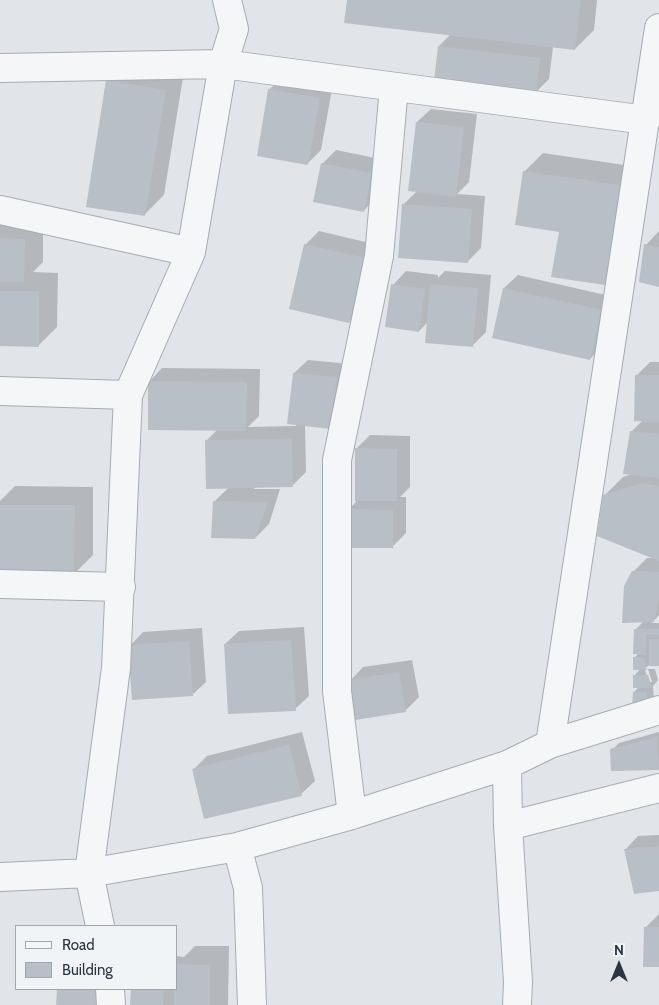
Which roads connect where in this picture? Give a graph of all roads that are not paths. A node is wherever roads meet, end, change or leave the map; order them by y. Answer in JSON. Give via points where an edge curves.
{"nodes":[{"id":1,"x":227,"y":0,"type":"edge"},
{"id":2,"x":659,"y":28,"type":"edge"},
{"id":3,"x":223,"y":64,"type":"junction"},
{"id":4,"x":0,"y":68,"type":"edge"},
{"id":5,"x":394,"y":87,"type":"junction"},
{"id":6,"x":646,"y":120,"type":"junction"},
{"id":7,"x":0,"y":210,"type":"edge"},
{"id":8,"x":190,"y":252,"type":"junction"},
{"id":9,"x":0,"y":391,"type":"edge"},
{"id":10,"x":128,"y":395,"type":"junction"},
{"id":11,"x":0,"y":584,"type":"edge"},
{"id":12,"x":121,"y":588,"type":"junction"},
{"id":13,"x":659,"y":710,"type":"edge"},
{"id":14,"x":550,"y":744,"type":"junction"},
{"id":15,"x":507,"y":765,"type":"junction"},
{"id":16,"x":659,"y":788,"type":"edge"},
{"id":17,"x":352,"y":815,"type":"junction"},
{"id":18,"x":508,"y":826,"type":"junction"},
{"id":19,"x":237,"y":847,"type":"junction"},
{"id":20,"x":89,"y":873,"type":"junction"},
{"id":21,"x":0,"y":876,"type":"edge"},
{"id":22,"x":100,"y":925,"type":"edge"},
{"id":23,"x":110,"y":990,"type":"edge"},
{"id":24,"x":111,"y":1005,"type":"edge"},
{"id":25,"x":252,"y":1005,"type":"edge"},
{"id":26,"x":517,"y":1005,"type":"edge"}],
"edges":[{"from":1,"to":3,"type":"street","via":[[234,29]]},
{"from":2,"to":6,"type":"street"},
{"from":3,"to":4,"type":"street"},
{"from":3,"to":5,"type":"street"},
{"from":3,"to":8,"type":"street"},
{"from":5,"to":6,"type":"street"},
{"from":5,"to":17,"type":"street","via":[[379,256],[338,460],[338,691]]},
{"from":6,"to":14,"type":"street"},
{"from":7,"to":8,"type":"street"},
{"from":8,"to":10,"type":"street"},
{"from":9,"to":10,"type":"street"},
{"from":10,"to":12,"type":"street"},
{"from":11,"to":12,"type":"street"},
{"from":12,"to":20,"type":"street","via":[[116,668]]},
{"from":13,"to":14,"type":"street"},
{"from":14,"to":15,"type":"street"},
{"from":15,"to":17,"type":"street"},
{"from":15,"to":18,"type":"street"},
{"from":16,"to":18,"type":"street"},
{"from":17,"to":19,"type":"street"},
{"from":18,"to":26,"type":"street"},
{"from":19,"to":20,"type":"street"},
{"from":19,"to":25,"type":"street","via":[[248,888]]},
{"from":20,"to":21,"type":"street"},
{"from":20,"to":22,"type":"street"},
{"from":23,"to":24,"type":"street"}]}
